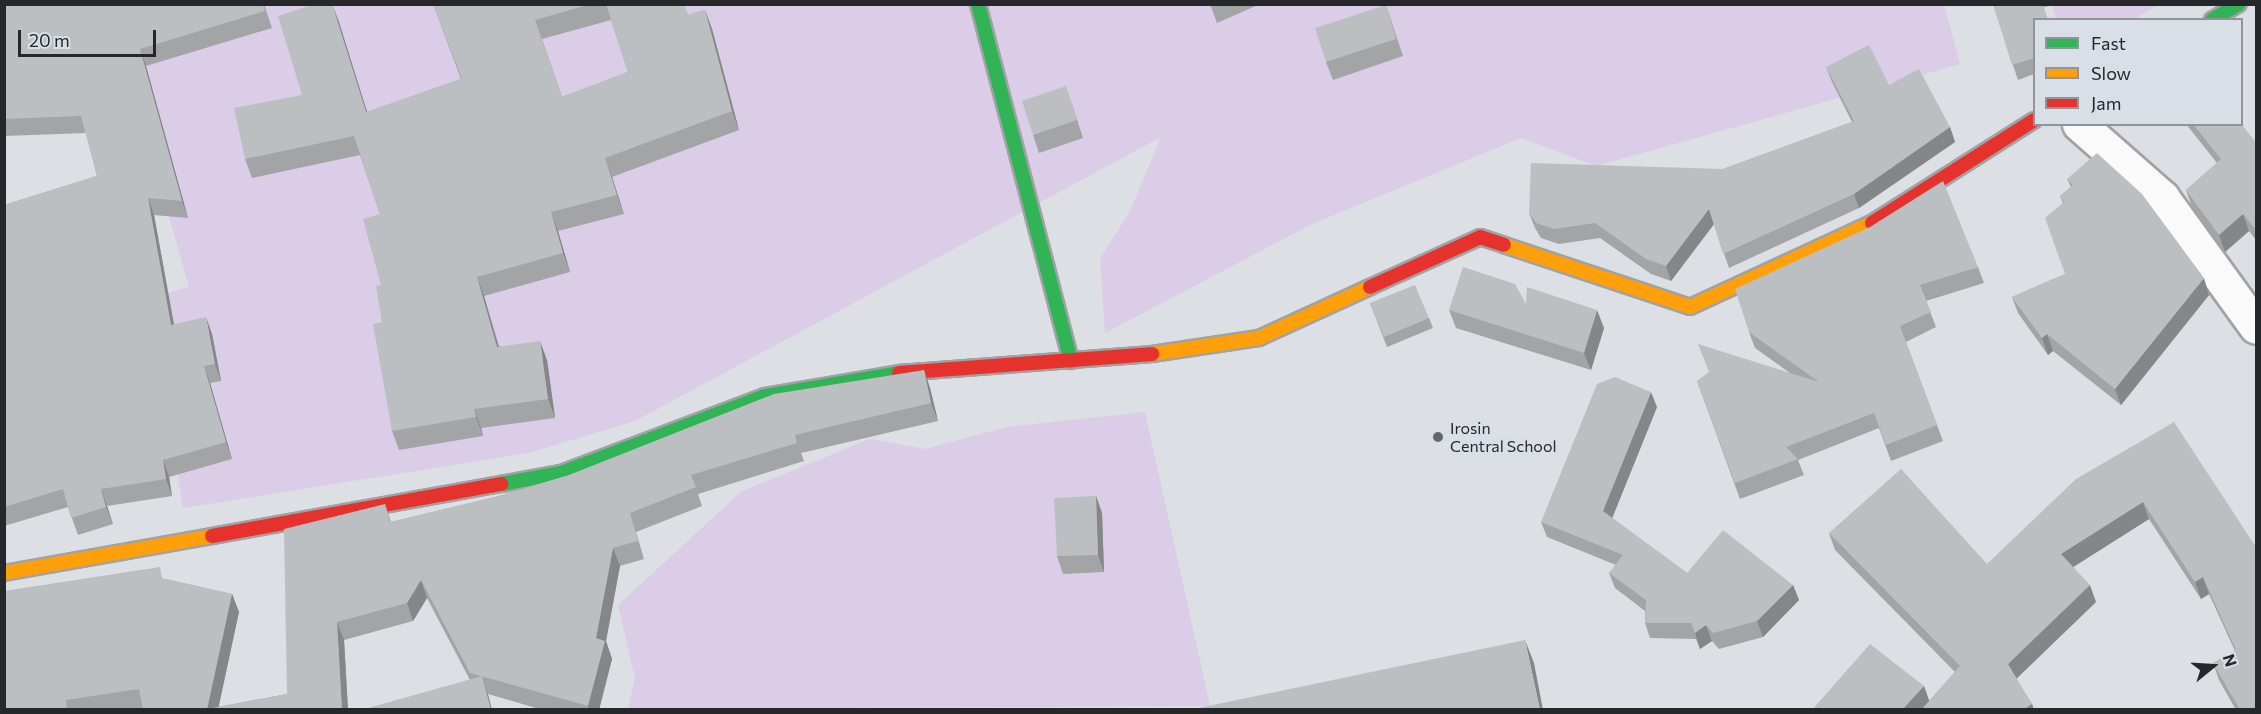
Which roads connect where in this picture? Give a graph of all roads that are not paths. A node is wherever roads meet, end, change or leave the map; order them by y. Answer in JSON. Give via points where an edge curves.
{"nodes":[{"id":1,"x":978,"y":4,"type":"edge"},
{"id":2,"x":2239,"y":4,"type":"edge"},
{"id":3,"x":2215,"y":18,"type":"edge"},
{"id":4,"x":2033,"y":121,"type":"edge"},
{"id":5,"x":2081,"y":126,"type":"edge"},
{"id":6,"x":2256,"y":327,"type":"edge"},
{"id":7,"x":1071,"y":361,"type":"junction"},
{"id":8,"x":4,"y":573,"type":"edge"}],
"edges":[{"from":1,"to":7,"type":"street"},
{"from":2,"to":3,"type":"street"},
{"from":4,"to":7,"type":"street","via":[[1868,225],[1690,307],[1480,237],[1259,338]]},
{"from":5,"to":6,"type":"street","via":[[2162,196]]},
{"from":7,"to":8,"type":"street","via":[[936,368],[786,392],[561,473]]}]}
